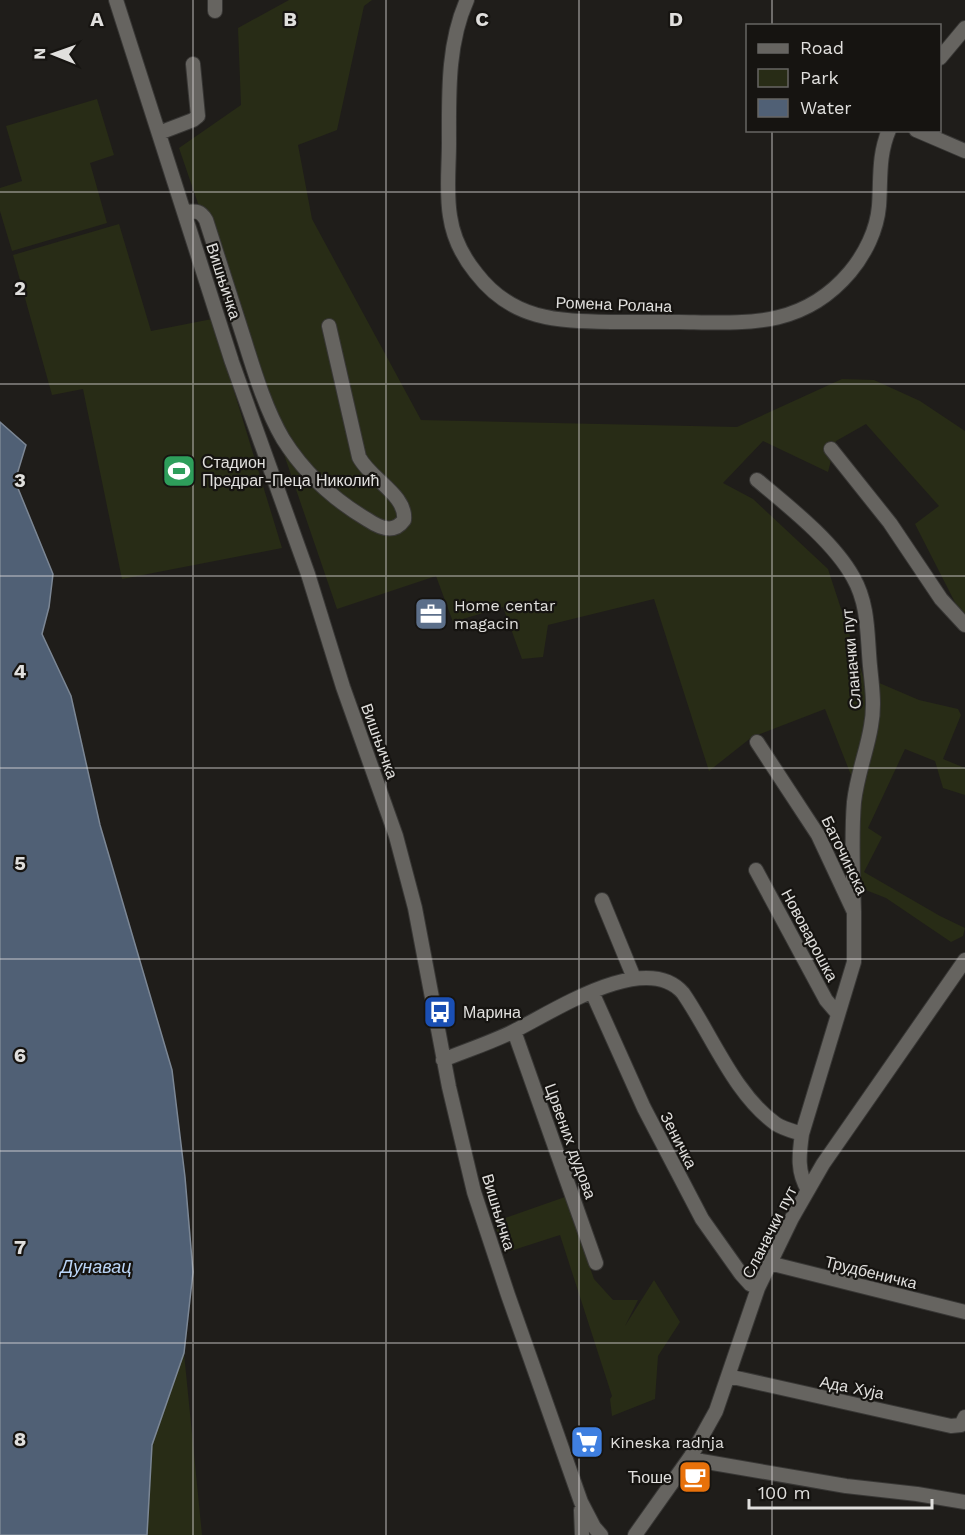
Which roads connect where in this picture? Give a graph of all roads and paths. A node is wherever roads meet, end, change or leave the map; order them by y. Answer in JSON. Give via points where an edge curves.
{"nodes":[{"id":1,"x":116,"y":0,"type":"edge"},
{"id":2,"x":466,"y":0,"type":"edge"},
{"id":3,"x":965,"y":28,"type":"edge"},
{"id":4,"x":941,"y":56,"type":"edge"},
{"id":5,"x":193,"y":64,"type":"dead end"},
{"id":6,"x":888,"y":132,"type":"edge"},
{"id":7,"x":921,"y":132,"type":"edge"},
{"id":8,"x":159,"y":133,"type":"junction"},
{"id":9,"x":965,"y":151,"type":"edge"},
{"id":10,"x":185,"y":212,"type":"junction"},
{"id":11,"x":329,"y":326,"type":"dead end"},
{"id":12,"x":831,"y":449,"type":"dead end"},
{"id":13,"x":757,"y":480,"type":"dead end"},
{"id":14,"x":965,"y":625,"type":"edge"},
{"id":15,"x":758,"y":742,"type":"dead end"},
{"id":16,"x":756,"y":870,"type":"dead end"},
{"id":17,"x":602,"y":900,"type":"dead end"},
{"id":18,"x":854,"y":912,"type":"junction"},
{"id":19,"x":965,"y":960,"type":"edge"},
{"id":20,"x":634,"y":978,"type":"junction"},
{"id":21,"x":592,"y":992,"type":"junction"},
{"id":22,"x":838,"y":1014,"type":"junction"},
{"id":23,"x":514,"y":1031,"type":"junction"},
{"id":24,"x":443,"y":1060,"type":"junction"},
{"id":25,"x":802,"y":1134,"type":"junction"},
{"id":26,"x":808,"y":1190,"type":"junction"},
{"id":27,"x":596,"y":1263,"type":"dead end"},
{"id":28,"x":769,"y":1263,"type":"junction"},
{"id":29,"x":758,"y":1288,"type":"junction"},
{"id":30,"x":965,"y":1312,"type":"edge"},
{"id":31,"x":728,"y":1376,"type":"junction"},
{"id":32,"x":965,"y":1417,"type":"edge"},
{"id":33,"x":691,"y":1456,"type":"junction"},
{"id":34,"x":580,"y":1502,"type":"junction"},
{"id":35,"x":965,"y":1502,"type":"edge"},
{"id":36,"x":582,"y":1535,"type":"edge"},
{"id":37,"x":601,"y":1535,"type":"edge"},
{"id":38,"x":635,"y":1535,"type":"edge"}],
"edges":[{"from":1,"to":8,"type":"street","name":"Вишњичка"},
{"from":2,"to":6,"type":"street","name":"Ромена Ролана","via":[[454,40],[452,63],[449,206],[453,230],[474,272],[505,301],[529,313],[554,320],[744,323],[777,318],[810,305],[849,273],[873,232],[879,207],[880,157]]},
{"from":3,"to":4,"type":"street"},
{"from":5,"to":8,"type":"street","via":[[198,116]]},
{"from":7,"to":9,"type":"street"},
{"from":8,"to":10,"type":"street","name":"Вишњичка"},
{"from":10,"to":11,"type":"street","via":[[201,212],[206,220],[254,369],[286,444],[305,469],[341,503],[375,525],[397,528],[404,520],[404,509],[359,457]]},
{"from":10,"to":24,"type":"street","name":"Вишњичка","via":[[232,362],[396,836],[415,908]]},
{"from":12,"to":14,"type":"street","via":[[890,523],[941,599]]},
{"from":13,"to":18,"type":"street","name":"Сланачки пут","via":[[812,528],[843,563],[866,608],[873,716],[853,815]]},
{"from":15,"to":18,"type":"street","name":"Баточинска","via":[[818,835]]},
{"from":16,"to":22,"type":"street","name":"Нововарошка","via":[[826,1000]]},
{"from":17,"to":20,"type":"street"},
{"from":18,"to":22,"type":"street","name":"Баточинска","via":[[854,962]]},
{"from":19,"to":26,"type":"street","name":"Сланачки пут"},
{"from":20,"to":21,"type":"street"},
{"from":20,"to":25,"type":"street","via":[[659,980],[677,987],[753,1102],[776,1124]]},
{"from":21,"to":23,"type":"street"},
{"from":21,"to":29,"type":"street","name":"Зеничка","via":[[644,1108],[702,1219],[741,1274]]},
{"from":22,"to":25,"type":"street","name":"Баточинска"},
{"from":23,"to":24,"type":"street"},
{"from":23,"to":27,"type":"street","name":"Црвених дудова"},
{"from":24,"to":34,"type":"street","name":"Вишњичка","via":[[481,1213]]},
{"from":25,"to":26,"type":"street","via":[[799,1166]]},
{"from":26,"to":28,"type":"street","name":"Сланачки пут"},
{"from":28,"to":29,"type":"street","name":"Сланачки пут"},
{"from":28,"to":30,"type":"street","name":"Трудбеничка"},
{"from":29,"to":31,"type":"street","name":"Сланачки пут"},
{"from":31,"to":32,"type":"street","name":"Ада Хуја","via":[[951,1426],[961,1425]]},
{"from":31,"to":33,"type":"street","name":"Сланачки пут","via":[[716,1411]]},
{"from":33,"to":35,"type":"street","via":[[701,1461],[846,1486]]},
{"from":33,"to":38,"type":"street","name":"Сланачки пут"},
{"from":34,"to":36,"type":"street","name":"Вишњичка"},
{"from":34,"to":37,"type":"street","name":"Вишњичка"}]}
